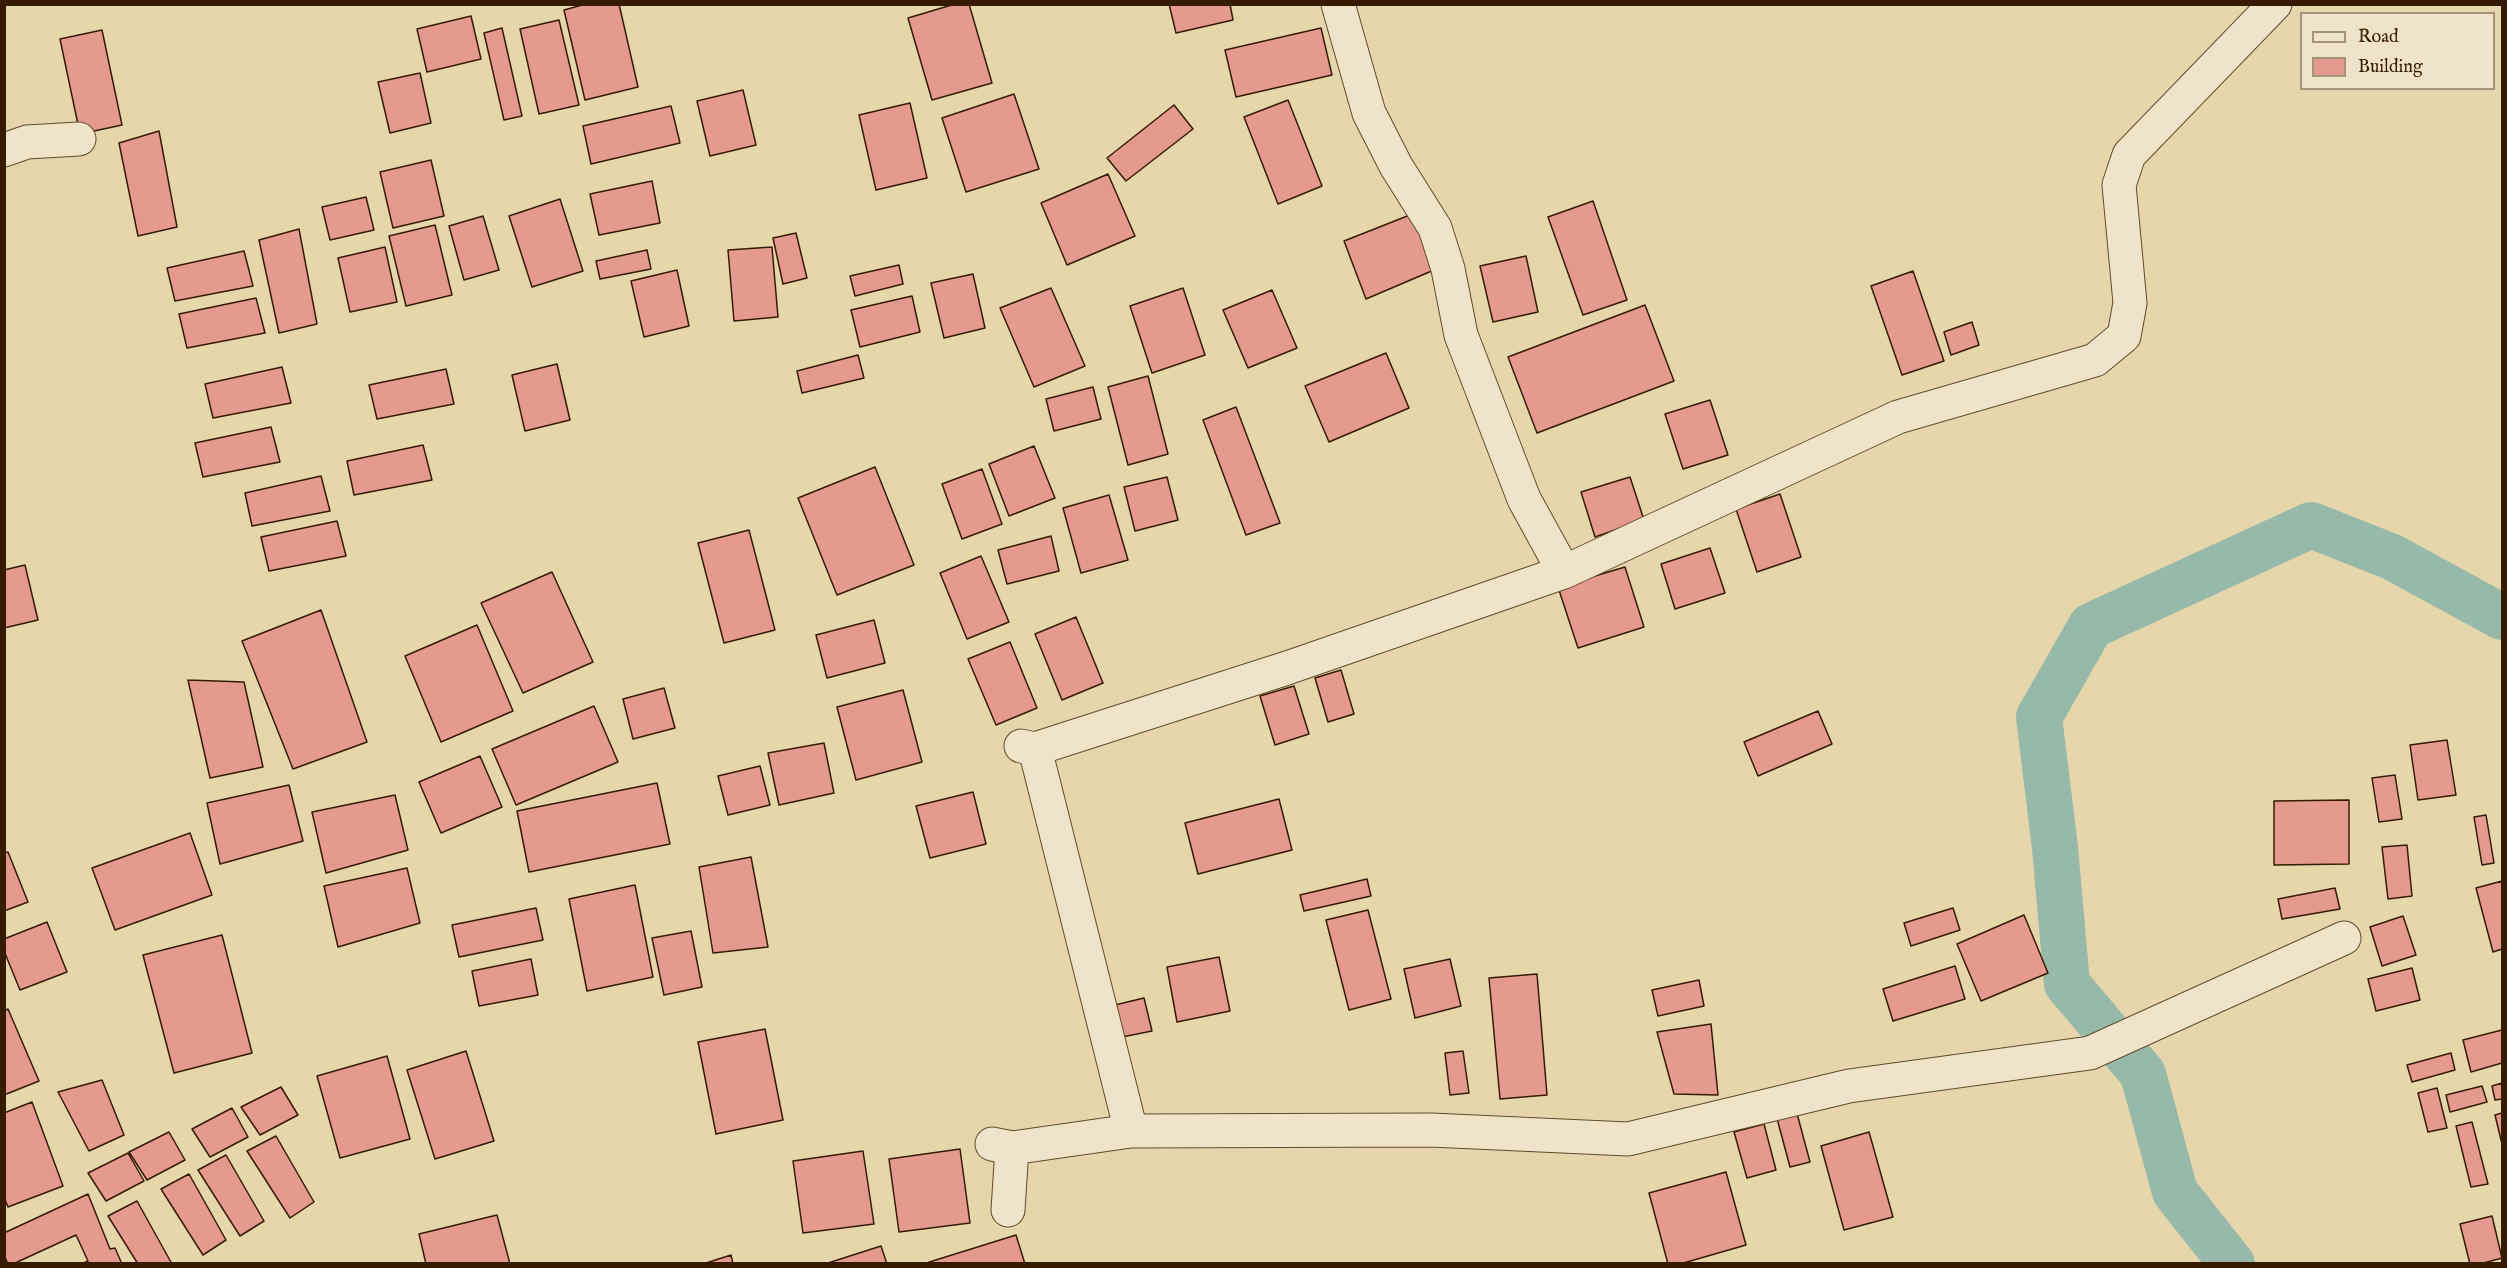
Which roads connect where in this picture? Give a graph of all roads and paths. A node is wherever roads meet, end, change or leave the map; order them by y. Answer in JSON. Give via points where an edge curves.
{"nodes":[{"id":1,"x":1338,"y":4,"type":"edge"},
{"id":2,"x":2275,"y":4,"type":"edge"},
{"id":3,"x":79,"y":140,"type":"dead end"},
{"id":4,"x":4,"y":150,"type":"edge"},
{"id":5,"x":1564,"y":572,"type":"junction"},
{"id":6,"x":2344,"y":938,"type":"dead end"},
{"id":7,"x":1131,"y":1131,"type":"junction"},
{"id":8,"x":1008,"y":1210,"type":"dead end"}],
"edges":[{"from":1,"to":5,"type":"street","via":[[1369,113],[1435,228],[1461,335],[1524,499]]},
{"from":2,"to":5,"type":"street","via":[[2129,154],[2119,185],[2130,303],[2124,336],[2095,360],[1898,417]]},
{"from":3,"to":4,"type":"street","via":[[27,142]]},
{"from":5,"to":7,"type":"street","via":[[1287,668],[1028,748]]},
{"from":6,"to":7,"type":"street","via":[[2090,1053],[1849,1086],[1628,1139],[1431,1130]]},
{"from":7,"to":8,"type":"street","via":[[1002,1146]]}]}
